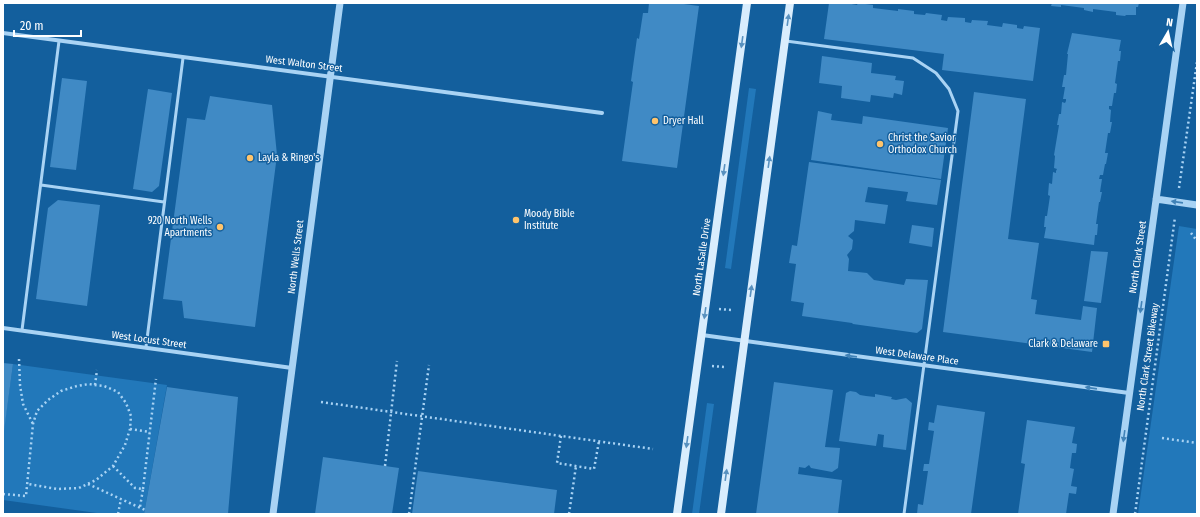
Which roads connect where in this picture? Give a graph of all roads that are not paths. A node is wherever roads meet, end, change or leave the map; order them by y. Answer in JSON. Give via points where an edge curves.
{"nodes":[{"id":1,"x":340,"y":3,"type":"edge"},
{"id":2,"x":748,"y":3,"type":"edge"},
{"id":3,"x":790,"y":3,"type":"edge"},
{"id":4,"x":1183,"y":3,"type":"edge"},
{"id":5,"x":3,"y":34,"type":"edge"},
{"id":6,"x":59,"y":41,"type":"junction"},
{"id":7,"x":785,"y":41,"type":"junction"},
{"id":8,"x":183,"y":58,"type":"junction"},
{"id":9,"x":330,"y":77,"type":"junction"},
{"id":10,"x":602,"y":114,"type":"dead end"},
{"id":11,"x":41,"y":185,"type":"junction"},
{"id":12,"x":1156,"y":199,"type":"junction"},
{"id":13,"x":164,"y":202,"type":"junction"},
{"id":14,"x":1197,"y":205,"type":"edge"},
{"id":15,"x":3,"y":328,"type":"edge"},
{"id":16,"x":22,"y":330,"type":"junction"},
{"id":17,"x":702,"y":335,"type":"junction"},
{"id":18,"x":744,"y":341,"type":"junction"},
{"id":19,"x":146,"y":347,"type":"junction"},
{"id":20,"x":925,"y":366,"type":"junction"},
{"id":21,"x":292,"y":368,"type":"junction"},
{"id":22,"x":1130,"y":393,"type":"junction"},
{"id":23,"x":273,"y":514,"type":"edge"},
{"id":24,"x":677,"y":514,"type":"edge"},
{"id":25,"x":721,"y":514,"type":"edge"},
{"id":26,"x":904,"y":514,"type":"edge"},
{"id":27,"x":1113,"y":514,"type":"edge"}],
"edges":[{"from":1,"to":9,"type":"street","name":"North Wells Street"},
{"from":2,"to":17,"type":"main road","name":"North LaSalle Drive","one_way":true},
{"from":7,"to":3,"type":"main road","one_way":true},
{"from":4,"to":12,"type":"street","name":"North Clark Street"},
{"from":5,"to":6,"type":"street","name":"West Walton Street"},
{"from":6,"to":8,"type":"street","name":"West Walton Street"},
{"from":6,"to":11,"type":"lane"},
{"from":18,"to":7,"type":"main road","one_way":true},
{"from":7,"to":20,"type":"lane","via":[[913,58],[936,73],[949,89],[958,111]]},
{"from":8,"to":9,"type":"street","name":"West Walton Street"},
{"from":8,"to":13,"type":"lane"},
{"from":9,"to":10,"type":"street","name":"West Walton Street"},
{"from":9,"to":21,"type":"street","name":"North Wells Street"},
{"from":11,"to":13,"type":"lane"},
{"from":11,"to":16,"type":"lane"},
{"from":14,"to":12,"type":"street","one_way":true},
{"from":12,"to":22,"type":"street","name":"North Clark Street","one_way":true},
{"from":13,"to":19,"type":"lane"},
{"from":15,"to":16,"type":"street","name":"West Locust Street"},
{"from":16,"to":19,"type":"street","name":"West Locust Street"},
{"from":17,"to":18,"type":"street","name":"West Delaware Place"},
{"from":17,"to":24,"type":"main road","name":"North LaSalle Drive","one_way":true},
{"from":20,"to":18,"type":"street","name":"West Delaware Place","one_way":true},
{"from":25,"to":18,"type":"main road","one_way":true},
{"from":19,"to":21,"type":"street","name":"West Locust Street"},
{"from":22,"to":20,"type":"street","name":"West Delaware Place","one_way":true},
{"from":20,"to":26,"type":"lane"},
{"from":21,"to":23,"type":"street","name":"North Wells Street"},
{"from":22,"to":27,"type":"street","name":"North Clark Street","one_way":true}]}
